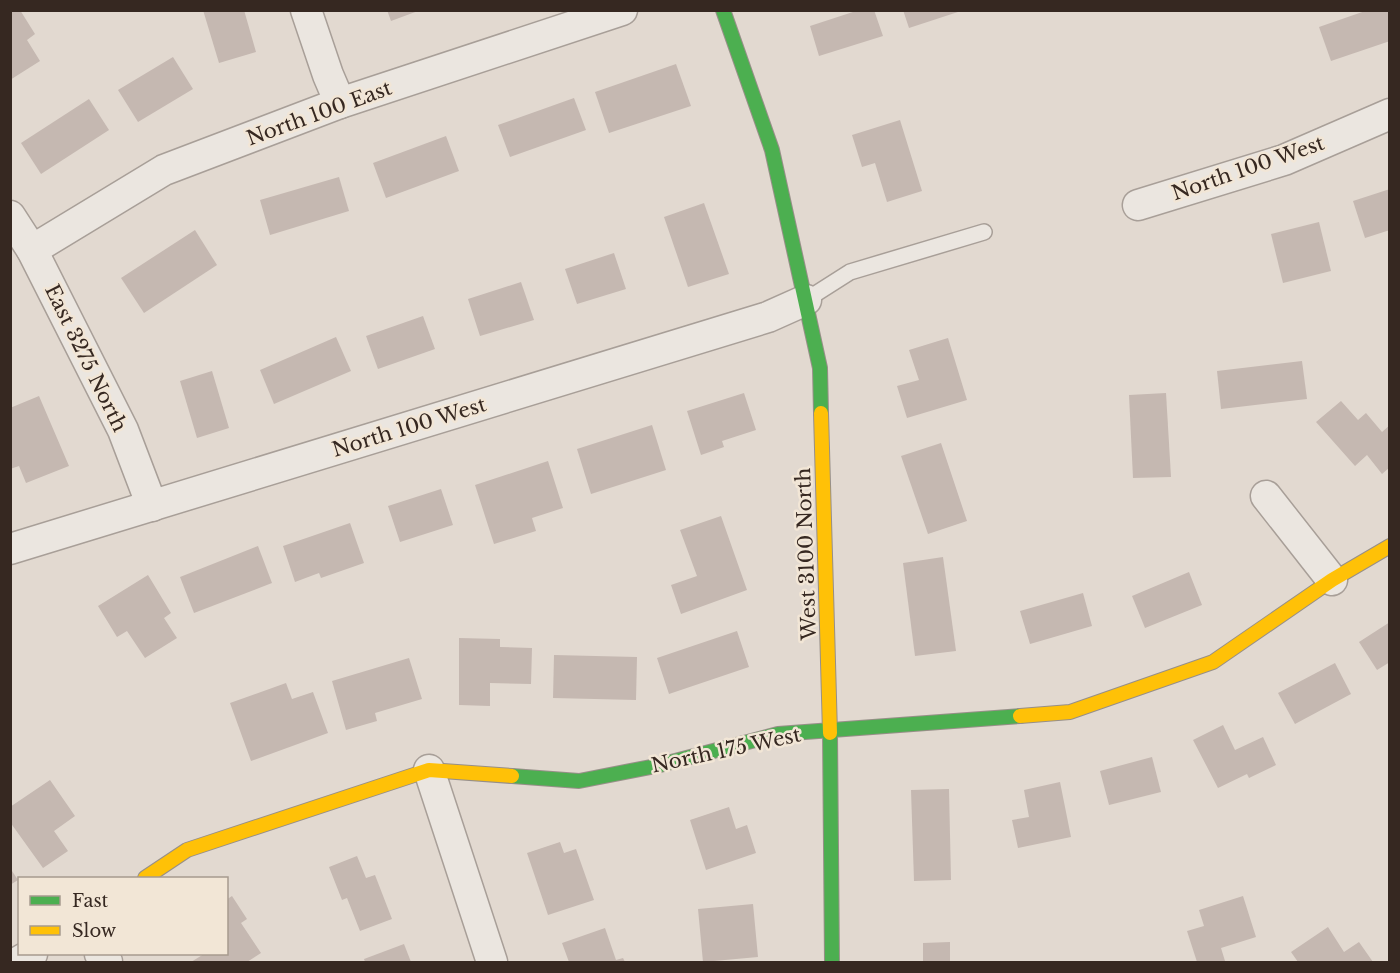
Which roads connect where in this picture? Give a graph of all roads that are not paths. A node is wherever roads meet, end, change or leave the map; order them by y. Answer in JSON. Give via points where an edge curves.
{"nodes":[{"id":1,"x":306,"y":10,"type":"edge"},
{"id":2,"x":622,"y":10,"type":"edge"},
{"id":3,"x":723,"y":10,"type":"edge"},
{"id":4,"x":340,"y":103,"type":"junction"},
{"id":5,"x":1389,"y":114,"type":"edge"},
{"id":6,"x":1138,"y":205,"type":"dead end"},
{"id":7,"x":10,"y":216,"type":"edge"},
{"id":8,"x":984,"y":232,"type":"dead end"},
{"id":9,"x":32,"y":250,"type":"junction"},
{"id":10,"x":806,"y":300,"type":"junction"},
{"id":11,"x":1266,"y":496,"type":"dead end"},
{"id":12,"x":152,"y":506,"type":"junction"},
{"id":13,"x":1389,"y":546,"type":"edge"},
{"id":14,"x":10,"y":549,"type":"edge"},
{"id":15,"x":1332,"y":580,"type":"junction"},
{"id":16,"x":830,"y":729,"type":"junction"},
{"id":17,"x":429,"y":770,"type":"junction"},
{"id":18,"x":148,"y":877,"type":"edge"},
{"id":19,"x":492,"y":963,"type":"edge"},
{"id":20,"x":832,"y":963,"type":"edge"}],
"edges":[{"from":1,"to":4,"type":"street"},
{"from":2,"to":4,"type":"street","name":"North 100 East"},
{"from":3,"to":10,"type":"street","name":"West 3100 North","via":[[772,150]]},
{"from":4,"to":9,"type":"street","name":"North 100 East","via":[[164,170]]},
{"from":5,"to":6,"type":"street","name":"North 100 West","via":[[1284,160]]},
{"from":7,"to":9,"type":"street","name":"East 3275 North"},
{"from":8,"to":10,"type":"lane","via":[[850,272]]},
{"from":9,"to":12,"type":"street","name":"East 3275 North","via":[[123,430]]},
{"from":10,"to":12,"type":"street","name":"North 100 West","via":[[768,317]]},
{"from":10,"to":16,"type":"street","name":"West 3100 North","via":[[820,368]]},
{"from":11,"to":15,"type":"street"},
{"from":12,"to":14,"type":"street","name":"North 100 West"},
{"from":13,"to":15,"type":"street","name":"North 175 West"},
{"from":15,"to":16,"type":"street","name":"North 175 West","via":[[1213,662],[1070,712]]},
{"from":16,"to":17,"type":"street","name":"North 175 West","via":[[778,734],[579,782]]},
{"from":16,"to":20,"type":"street","name":"West 3100 North"},
{"from":17,"to":18,"type":"street","name":"North 175 West","via":[[187,850]]},
{"from":17,"to":19,"type":"street"}]}
